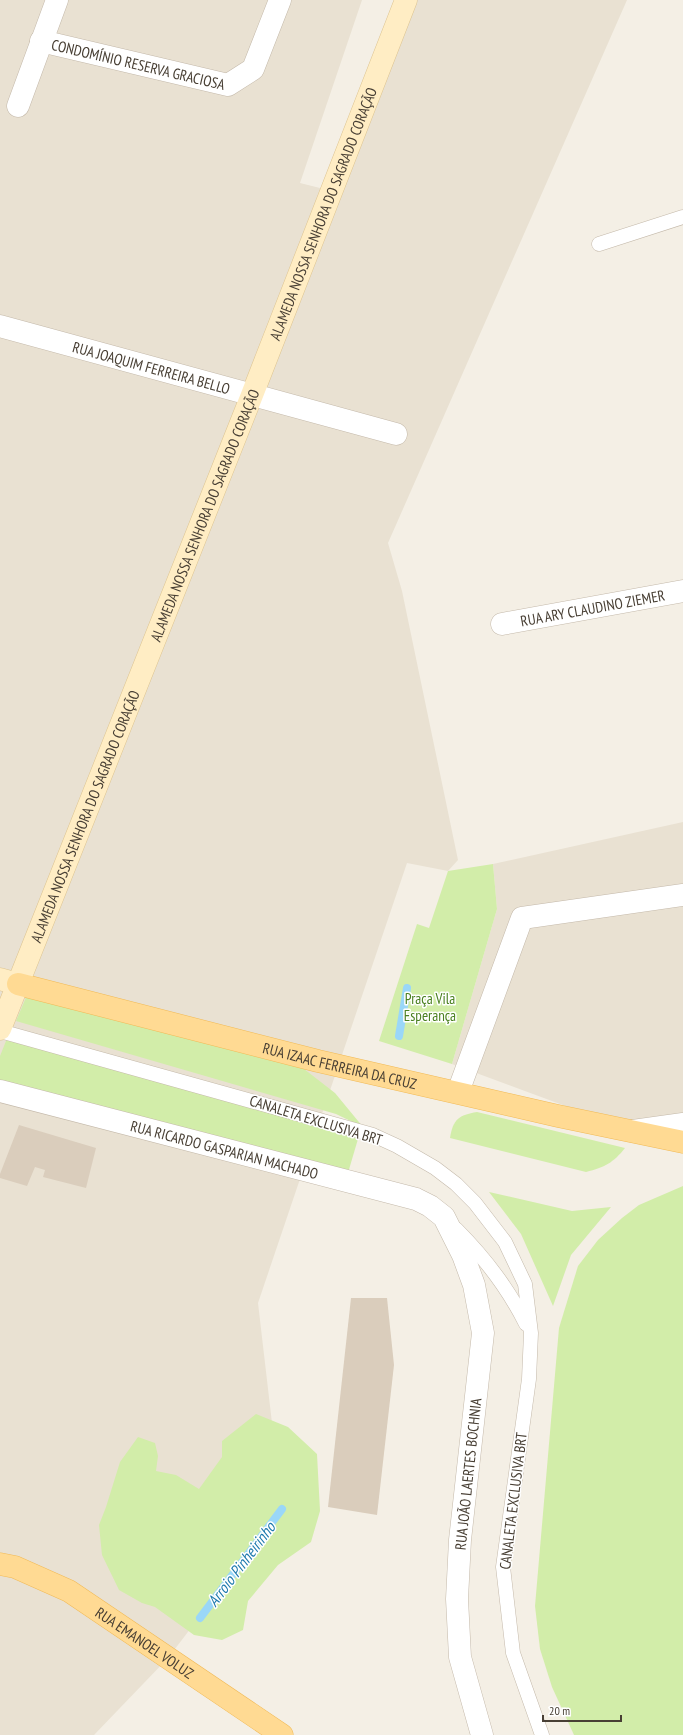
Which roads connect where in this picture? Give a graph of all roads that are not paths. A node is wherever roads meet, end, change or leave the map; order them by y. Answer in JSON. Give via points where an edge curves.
{"nodes":[{"id":1,"x":57,"y":0,"type":"edge"},
{"id":2,"x":280,"y":0,"type":"edge"},
{"id":3,"x":406,"y":0,"type":"edge"},
{"id":4,"x":41,"y":41,"type":"junction"},
{"id":5,"x":18,"y":106,"type":"dead end"},
{"id":6,"x":683,"y":217,"type":"edge"},
{"id":7,"x":599,"y":244,"type":"dead end"},
{"id":8,"x":0,"y":326,"type":"edge"},
{"id":9,"x":252,"y":395,"type":"junction"},
{"id":10,"x":396,"y":434,"type":"dead end"},
{"id":11,"x":683,"y":591,"type":"edge"},
{"id":12,"x":502,"y":624,"type":"dead end"},
{"id":13,"x":683,"y":895,"type":"edge"},
{"id":14,"x":9,"y":982,"type":"edge"},
{"id":15,"x":0,"y":1030,"type":"edge"},
{"id":16,"x":0,"y":1091,"type":"edge"},
{"id":17,"x":458,"y":1092,"type":"junction"},
{"id":18,"x":683,"y":1124,"type":"edge"},
{"id":19,"x":633,"y":1131,"type":"junction"},
{"id":20,"x":683,"y":1142,"type":"edge"},
{"id":21,"x":444,"y":1217,"type":"junction"},
{"id":22,"x":531,"y":1333,"type":"junction"},
{"id":23,"x":0,"y":1564,"type":"edge"},
{"id":24,"x":282,"y":1735,"type":"edge"},
{"id":25,"x":482,"y":1735,"type":"edge"},
{"id":26,"x":542,"y":1735,"type":"edge"}],
"edges":[{"from":1,"to":4,"type":"street","name":"CONDOMÍNIO RESERVA GRACIOSA"},
{"from":2,"to":4,"type":"street","name":"CONDOMÍNIO RESERVA GRACIOSA","via":[[253,69],[228,86]]},
{"from":3,"to":9,"type":"main road","name":"ALAMEDA NOSSA SENHORA DO SAGRADO CORAÇÃO"},
{"from":4,"to":5,"type":"street","name":"CONDOMÍNIO RESERVA GRACIOSA"},
{"from":6,"to":7,"type":"lane"},
{"from":8,"to":9,"type":"street","name":"RUA JOAQUIM FERREIRA BELLO"},
{"from":9,"to":10,"type":"street","name":"RUA JOAQUIM FERREIRA BELLO"},
{"from":9,"to":14,"type":"main road","name":"ALAMEDA NOSSA SENHORA DO SAGRADO CORAÇÃO"},
{"from":11,"to":12,"type":"street","name":"RUA ARY CLAUDINO ZIEMER"},
{"from":13,"to":17,"type":"street","via":[[522,918]]},
{"from":14,"to":15,"type":"main road","name":"ALAMEDA NOSSA SENHORA DO SAGRADO CORAÇÃO"},
{"from":14,"to":17,"type":"main road","name":"RUA IZAAC FERREIRA DA CRUZ","via":[[318,1061]]},
{"from":15,"to":22,"type":"lane","name":"CANALETA EXCLUSIVA BRT","via":[[347,1127],[397,1146],[456,1184],[492,1223],[505,1242],[525,1284]]},
{"from":16,"to":21,"type":"street","name":"RUA RICARDO GASPARIAN MACHADO","via":[[416,1199]]},
{"from":17,"to":19,"type":"main road","name":"RUA IZAAC FERREIRA DA CRUZ"},
{"from":18,"to":19,"type":"street","name":"RUA IZAAC FERREIRA DA CRUZ"},
{"from":19,"to":20,"type":"main road"},
{"from":21,"to":22,"type":"lane","name":"CANALETA EXCLUSIVA BRT","via":[[483,1257],[518,1306]]},
{"from":21,"to":25,"type":"street","name":"RUA JOÃO LAERTES BOCHNIA","via":[[463,1255],[474,1285],[483,1333],[460,1540],[457,1599],[460,1657]]},
{"from":22,"to":26,"type":"lane","name":"CANALETA EXCLUSIVA BRT","via":[[529,1379],[503,1567],[513,1653]]},
{"from":23,"to":24,"type":"main road","name":"RUA EMANOEL VOLUZ","via":[[15,1567],[69,1591]]}]}
